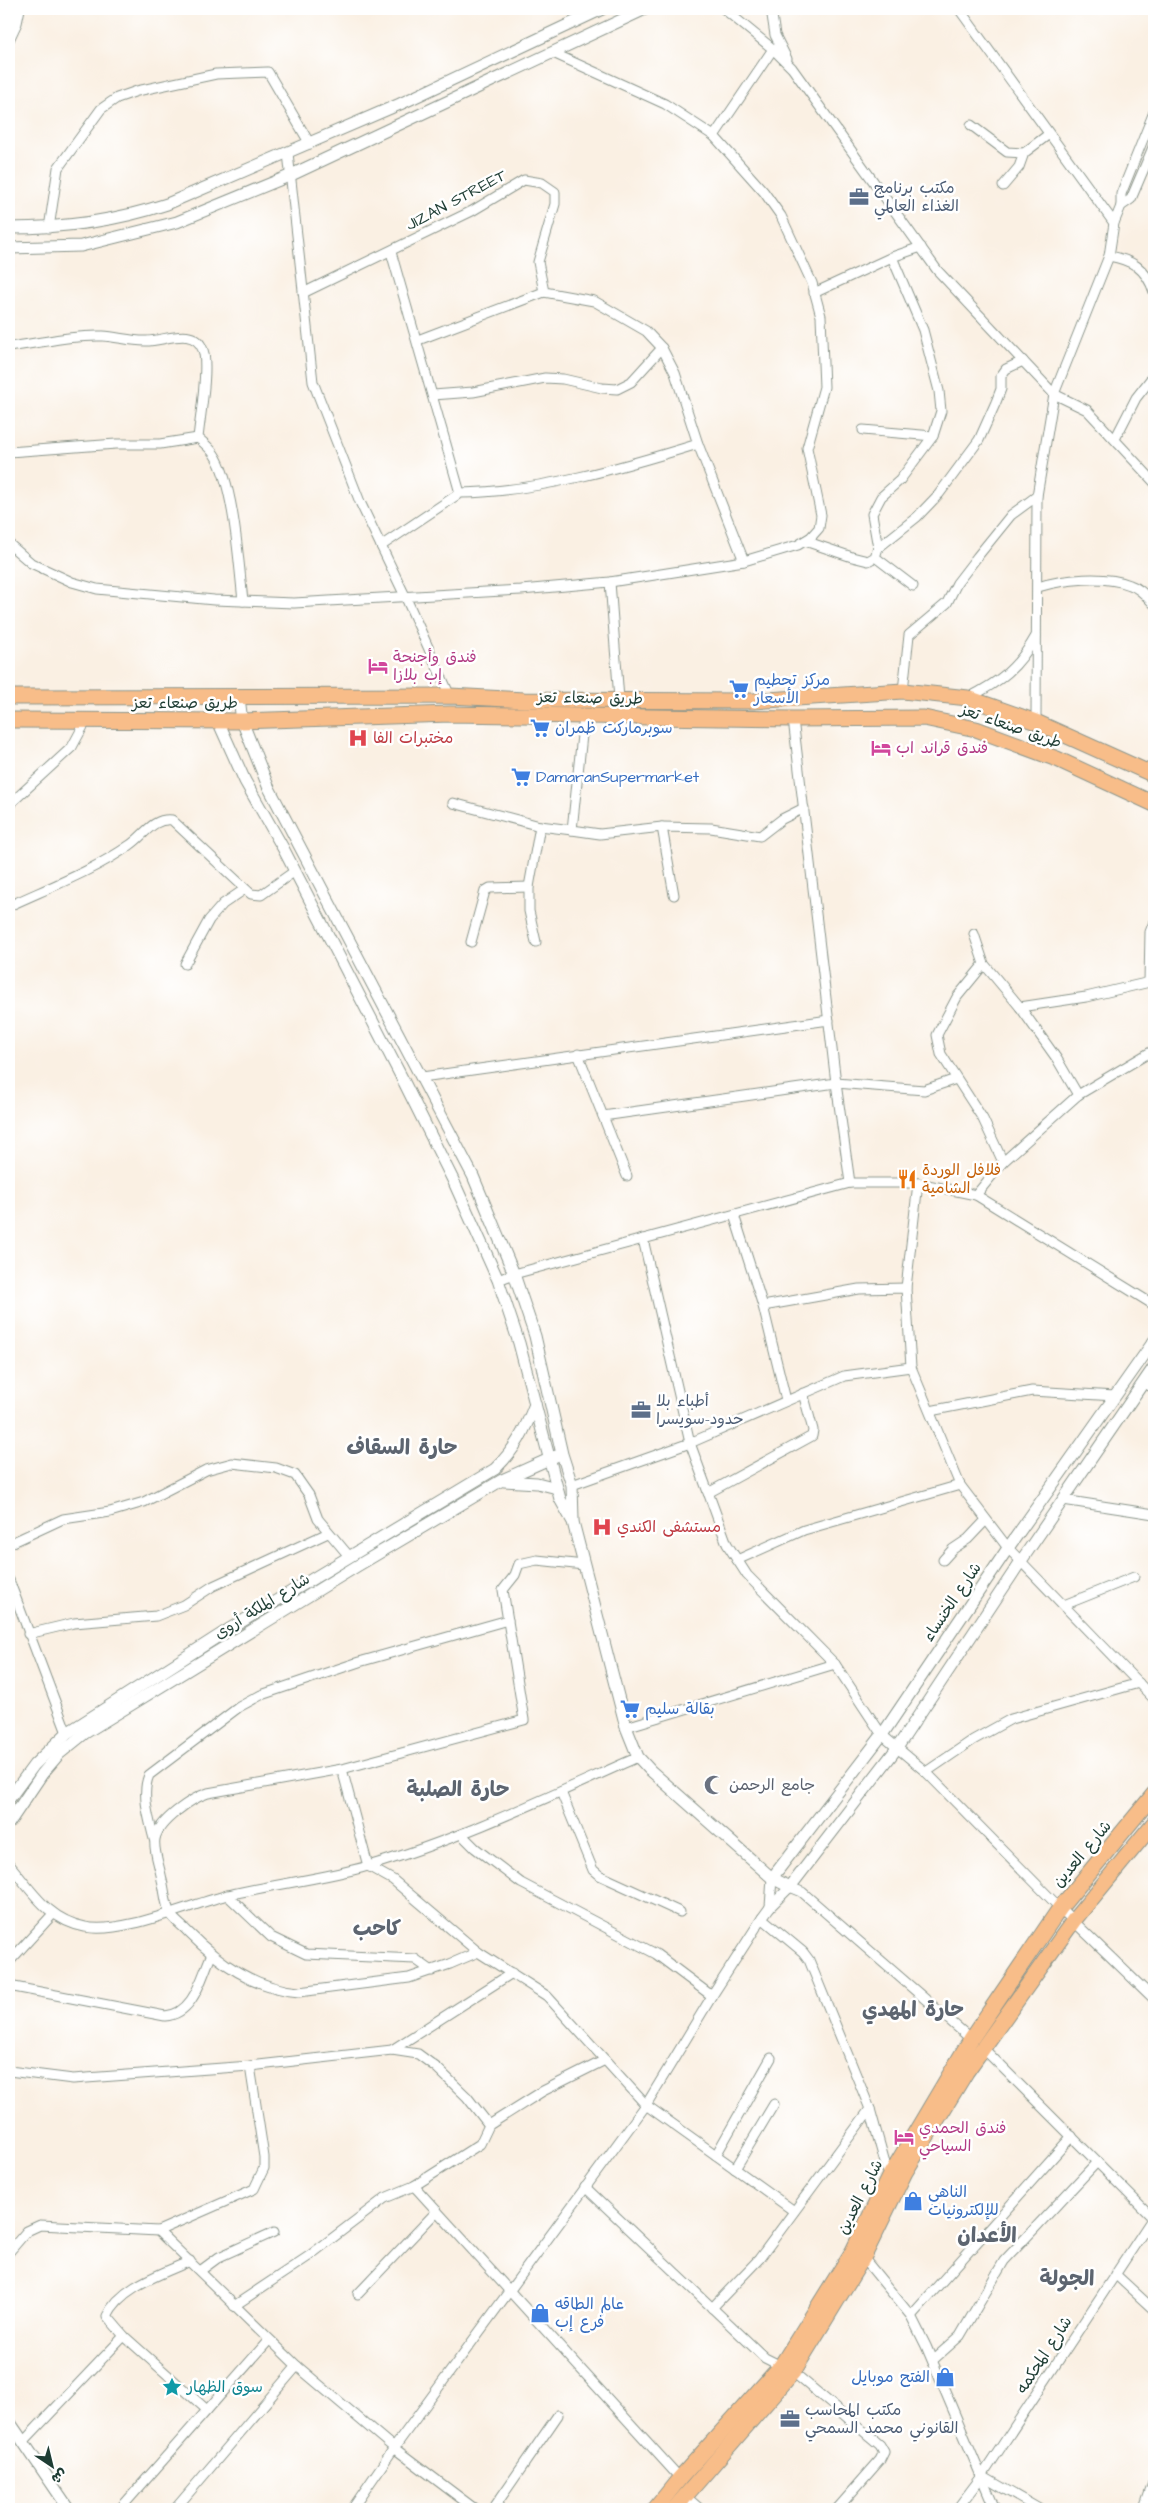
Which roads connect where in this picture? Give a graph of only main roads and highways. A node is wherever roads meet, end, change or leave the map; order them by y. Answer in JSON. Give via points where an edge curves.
{"nodes":[{"id":1,"x":9,"y":698,"type":"edge"},
{"id":2,"x":9,"y":720,"type":"edge"},
{"id":3,"x":1066,"y":735,"type":"junction"},
{"id":4,"x":1057,"y":759,"type":"junction"},
{"id":5,"x":1154,"y":775,"type":"edge"},
{"id":6,"x":1154,"y":804,"type":"edge"},
{"id":7,"x":1154,"y":1794,"type":"edge"},
{"id":8,"x":1154,"y":1823,"type":"edge"},
{"id":9,"x":977,"y":2043,"type":"junction"},
{"id":10,"x":858,"y":2253,"type":"junction"},
{"id":11,"x":787,"y":2369,"type":"junction"},
{"id":12,"x":655,"y":2509,"type":"edge"},
{"id":13,"x":674,"y":2509,"type":"edge"}],
"edges":[{"from":1,"to":3,"type":"main road","name":"طريق صنعاء تعز","via":[[450,696],[524,700],[753,701],[903,691],[968,698]]},
{"from":2,"to":4,"type":"main road","name":"طريق صنعاء تعز","via":[[242,721],[450,714],[924,718],[976,729]]},
{"from":3,"to":4,"type":"main road"},
{"from":3,"to":5,"type":"main road","name":"طريق صنعاء تعز"},
{"from":4,"to":6,"type":"main road","name":"طريق صنعاء تعز"},
{"from":7,"to":9,"type":"main road","name":"شارع العدين","via":[[1060,1908]]},
{"from":8,"to":9,"type":"main road","name":"شارع العدين"},
{"from":9,"to":10,"type":"main road","name":"شارع العدين"},
{"from":9,"to":10,"type":"main road","name":"شارع العدين","via":[[889,2177]]},
{"from":10,"to":11,"type":"main road","name":"شارع العدين"},
{"from":11,"to":12,"type":"main road","name":"شارع العدين","via":[[680,2478]]},
{"from":11,"to":13,"type":"main road","name":"شارع العدين"}]}
